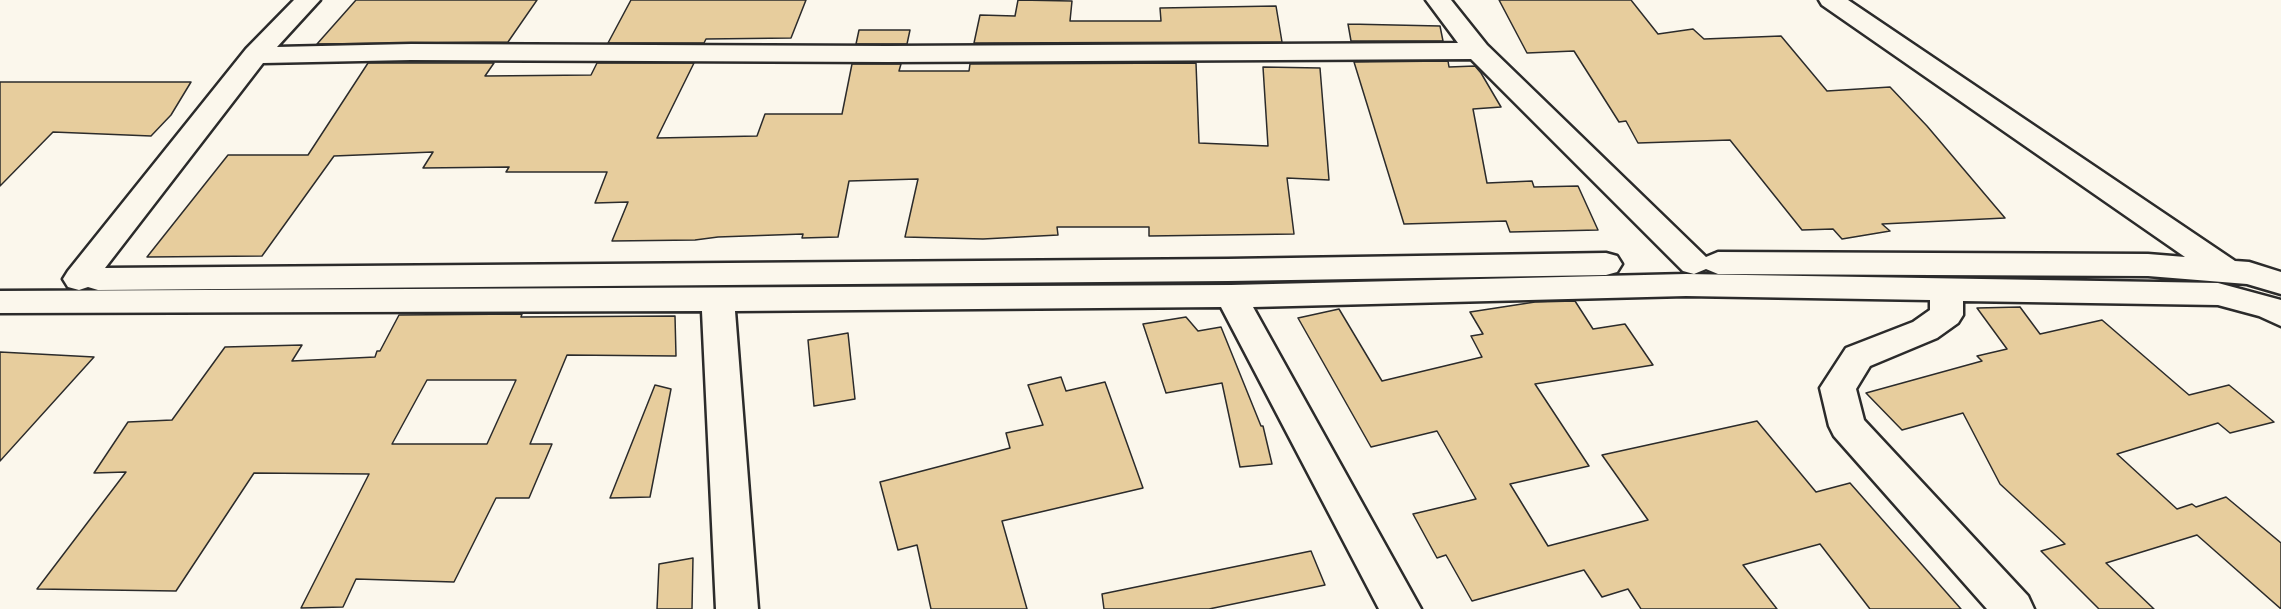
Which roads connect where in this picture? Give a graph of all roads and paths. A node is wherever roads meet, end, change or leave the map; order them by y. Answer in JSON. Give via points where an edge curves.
{"nodes":[{"id":1,"x":308,"y":0,"type":"edge"},
{"id":2,"x":1438,"y":0,"type":"edge"},
{"id":3,"x":1831,"y":0,"type":"edge"},
{"id":4,"x":1478,"y":51,"type":"junction"},
{"id":5,"x":255,"y":55,"type":"junction"},
{"id":6,"x":1694,"y":263,"type":"junction"},
{"id":7,"x":2228,"y":271,"type":"junction"},
{"id":8,"x":0,"y":279,"type":"edge"},
{"id":9,"x":78,"y":279,"type":"junction"},
{"id":10,"x":2281,"y":283,"type":"edge"},
{"id":11,"x":1947,"y":290,"type":"junction"},
{"id":12,"x":1231,"y":296,"type":"junction"},
{"id":13,"x":718,"y":300,"type":"junction"},
{"id":14,"x":0,"y":302,"type":"edge"},
{"id":15,"x":2281,"y":314,"type":"edge"},
{"id":16,"x":737,"y":609,"type":"edge"},
{"id":17,"x":1400,"y":609,"type":"edge"},
{"id":18,"x":2013,"y":609,"type":"edge"}],
"edges":[{"from":1,"to":5,"type":"street"},
{"from":2,"to":4,"type":"street"},
{"from":3,"to":7,"type":"street"},
{"from":4,"to":5,"type":"street"},
{"from":4,"to":6,"type":"street"},
{"from":5,"to":9,"type":"street"},
{"from":6,"to":7,"type":"street","via":[[2148,265]]},
{"from":6,"to":9,"type":"street"},
{"from":7,"to":10,"type":"street"},
{"from":8,"to":9,"type":"street"},
{"from":11,"to":12,"type":"street","via":[[1686,285]]},
{"from":11,"to":15,"type":"street","via":[[2218,294]]},
{"from":11,"to":18,"type":"street","via":[[1946,315],[1926,330],[1858,357],[1838,388],[1847,426]]},
{"from":12,"to":13,"type":"street"},
{"from":12,"to":17,"type":"street"},
{"from":13,"to":14,"type":"street"},
{"from":13,"to":16,"type":"street"}]}
